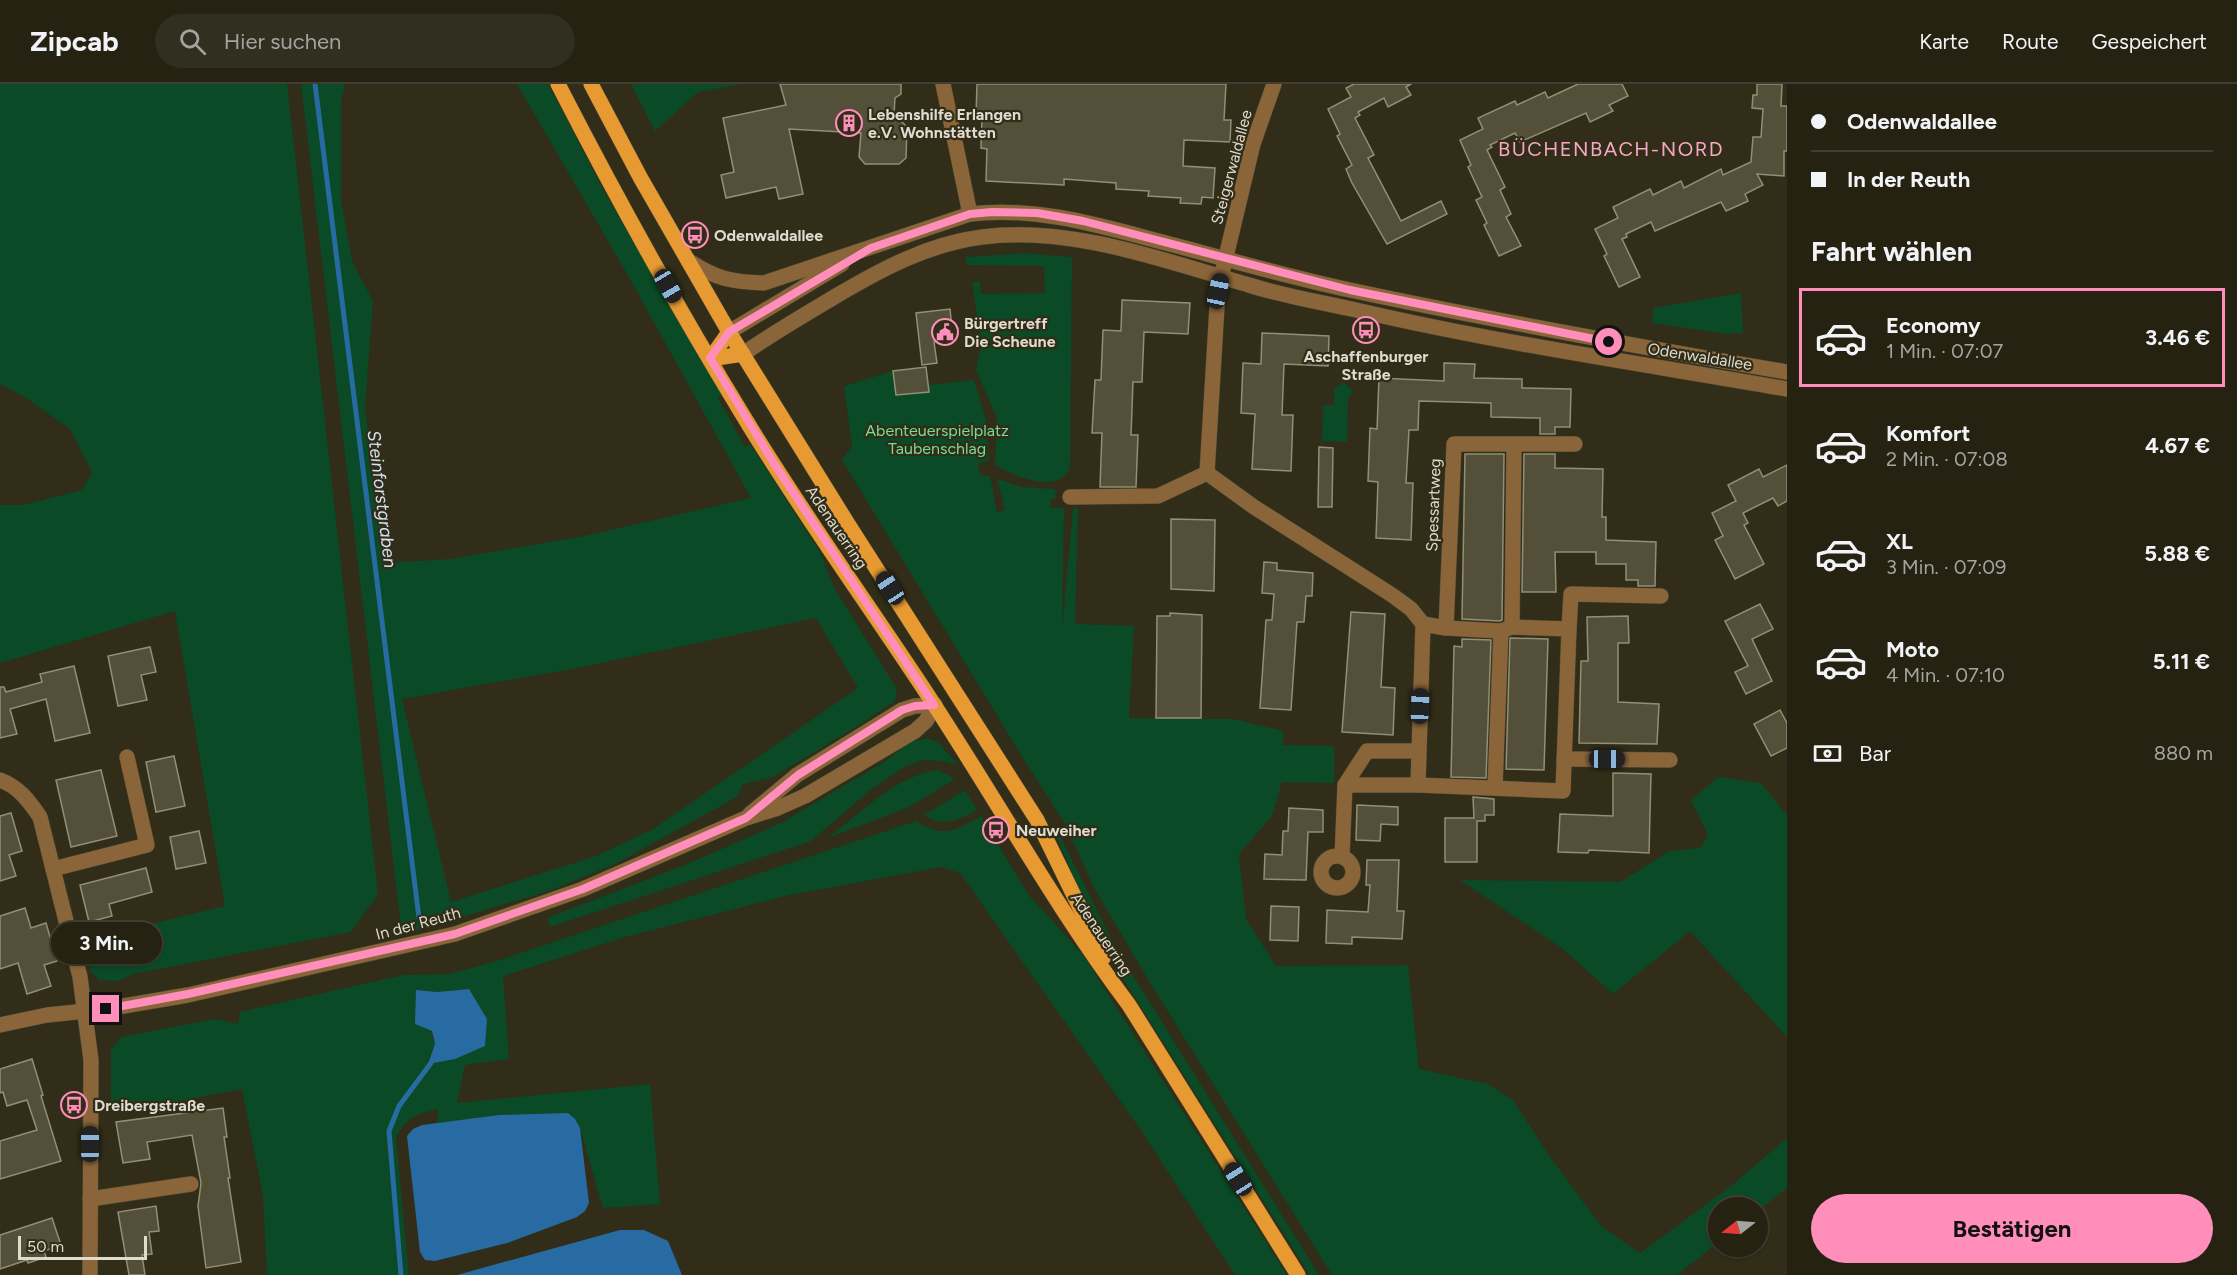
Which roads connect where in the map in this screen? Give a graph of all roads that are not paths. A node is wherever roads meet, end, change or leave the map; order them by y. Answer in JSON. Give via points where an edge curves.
{"nodes":[{"id":1,"x":558,"y":84,"type":"edge"},
{"id":2,"x":591,"y":84,"type":"edge"},
{"id":3,"x":943,"y":84,"type":"edge"},
{"id":4,"x":1274,"y":84,"type":"edge"},
{"id":5,"x":970,"y":214,"type":"junction"},
{"id":6,"x":871,"y":248,"type":"junction"},
{"id":7,"x":1225,"y":259,"type":"junction"},
{"id":8,"x":689,"y":261,"type":"junction"},
{"id":9,"x":1221,"y":277,"type":"junction"},
{"id":10,"x":729,"y":332,"type":"junction"},
{"id":11,"x":743,"y":354,"type":"junction"},
{"id":12,"x":710,"y":358,"type":"junction"},
{"id":13,"x":1787,"y":372,"type":"edge"},
{"id":14,"x":1787,"y":389,"type":"edge"},
{"id":15,"x":1514,"y":444,"type":"junction"},
{"id":16,"x":1575,"y":444,"type":"dead end"},
{"id":17,"x":1207,"y":473,"type":"junction"},
{"id":18,"x":1070,"y":497,"type":"dead end"},
{"id":19,"x":1661,"y":596,"type":"dead end"},
{"id":20,"x":1423,"y":624,"type":"junction"},
{"id":21,"x":1446,"y":628,"type":"junction"},
{"id":22,"x":1506,"y":629,"type":"junction"},
{"id":23,"x":1569,"y":629,"type":"junction"},
{"id":24,"x":957,"y":692,"type":"junction"},
{"id":25,"x":934,"y":705,"type":"junction"},
{"id":26,"x":1419,"y":751,"type":"junction"},
{"id":27,"x":127,"y":757,"type":"dead end"},
{"id":28,"x":1564,"y":759,"type":"junction"},
{"id":29,"x":1670,"y":760,"type":"dead end"},
{"id":30,"x":0,"y":780,"type":"edge"},
{"id":31,"x":1345,"y":784,"type":"junction"},
{"id":32,"x":1418,"y":785,"type":"junction"},
{"id":33,"x":1495,"y":788,"type":"junction"},
{"id":34,"x":746,"y":818,"type":"junction"},
{"id":35,"x":1342,"y":857,"type":"dead end"},
{"id":36,"x":53,"y":869,"type":"junction"},
{"id":37,"x":1129,"y":1005,"type":"junction"},
{"id":38,"x":84,"y":1011,"type":"junction"},
{"id":39,"x":0,"y":1025,"type":"edge"},
{"id":40,"x":191,"y":1184,"type":"dead end"},
{"id":41,"x":90,"y":1199,"type":"junction"},
{"id":42,"x":90,"y":1275,"type":"edge"},
{"id":43,"x":1298,"y":1275,"type":"edge"}],
"edges":[{"from":1,"to":12,"type":"main road","name":"Adenauerring"},
{"from":2,"to":8,"type":"main road","name":"Adenauerring"},
{"from":3,"to":5,"type":"street"},
{"from":4,"to":7,"type":"street","name":"Steigerwaldallee","via":[[1253,144]]},
{"from":5,"to":6,"type":"street","name":"Odenwaldallee"},
{"from":5,"to":7,"type":"street","name":"Odenwaldallee","via":[[1037,213],[1083,221]]},
{"from":6,"to":8,"type":"street","name":"Odenwaldallee","via":[[764,284],[733,282],[708,274]]},
{"from":6,"to":10,"type":"street","name":"Odenwaldallee"},
{"from":7,"to":9,"type":"street"},
{"from":7,"to":13,"type":"street","name":"Odenwaldallee","via":[[1350,290]]},
{"from":8,"to":10,"type":"main road","name":"Adenauerring"},
{"from":9,"to":11,"type":"street","name":"Odenwaldallee","via":[[1077,240],[1046,235],[980,237],[943,244],[906,258]]},
{"from":9,"to":14,"type":"street","name":"Odenwaldallee","via":[[1368,313],[1563,352]]},
{"from":9,"to":17,"type":"street"},
{"from":10,"to":11,"type":"main road","name":"Adenauerring"},
{"from":10,"to":12,"type":"main road"},
{"from":11,"to":12,"type":"main road"},
{"from":11,"to":24,"type":"main road","name":"Adenauerring"},
{"from":12,"to":25,"type":"main road","name":"Adenauerring","via":[[773,462]]},
{"from":15,"to":16,"type":"street","name":"Spessartweg"},
{"from":15,"to":21,"type":"street","name":"Spessartweg","via":[[1454,444]]},
{"from":15,"to":22,"type":"street"},
{"from":17,"to":18,"type":"street","via":[[1158,496]]},
{"from":17,"to":20,"type":"street","via":[[1392,595]]},
{"from":19,"to":23,"type":"street","via":[[1571,594]]},
{"from":20,"to":21,"type":"street"},
{"from":20,"to":26,"type":"street"},
{"from":21,"to":22,"type":"street"},
{"from":22,"to":23,"type":"street"},
{"from":22,"to":33,"type":"street"},
{"from":23,"to":28,"type":"street"},
{"from":24,"to":25,"type":"main road"},
{"from":24,"to":37,"type":"main road","name":"Adenauerring","via":[[1037,820]]},
{"from":25,"to":34,"type":"street","name":"In der Reuth","via":[[902,710],[798,775]]},
{"from":25,"to":34,"type":"street","name":"In der Reuth","via":[[915,731],[805,796]]},
{"from":25,"to":37,"type":"main road","name":"Adenauerring","via":[[1011,829]]},
{"from":26,"to":31,"type":"street","via":[[1367,751]]},
{"from":26,"to":32,"type":"street"},
{"from":27,"to":36,"type":"street","via":[[147,845]]},
{"from":28,"to":29,"type":"street"},
{"from":28,"to":33,"type":"street","via":[[1563,791]]},
{"from":30,"to":36,"type":"street","via":[[28,799],[40,817]]},
{"from":31,"to":32,"type":"street"},
{"from":31,"to":35,"type":"street"},
{"from":32,"to":33,"type":"street"},
{"from":34,"to":38,"type":"street","name":"In der Reuth","via":[[583,889],[455,934],[188,994]]},
{"from":36,"to":38,"type":"street","via":[[80,977]]},
{"from":37,"to":43,"type":"main road","name":"Adenauerring"},
{"from":38,"to":39,"type":"street","name":"In der Reuth"},
{"from":38,"to":41,"type":"street","via":[[91,1060]]},
{"from":40,"to":41,"type":"street"},
{"from":41,"to":42,"type":"street"}]}
